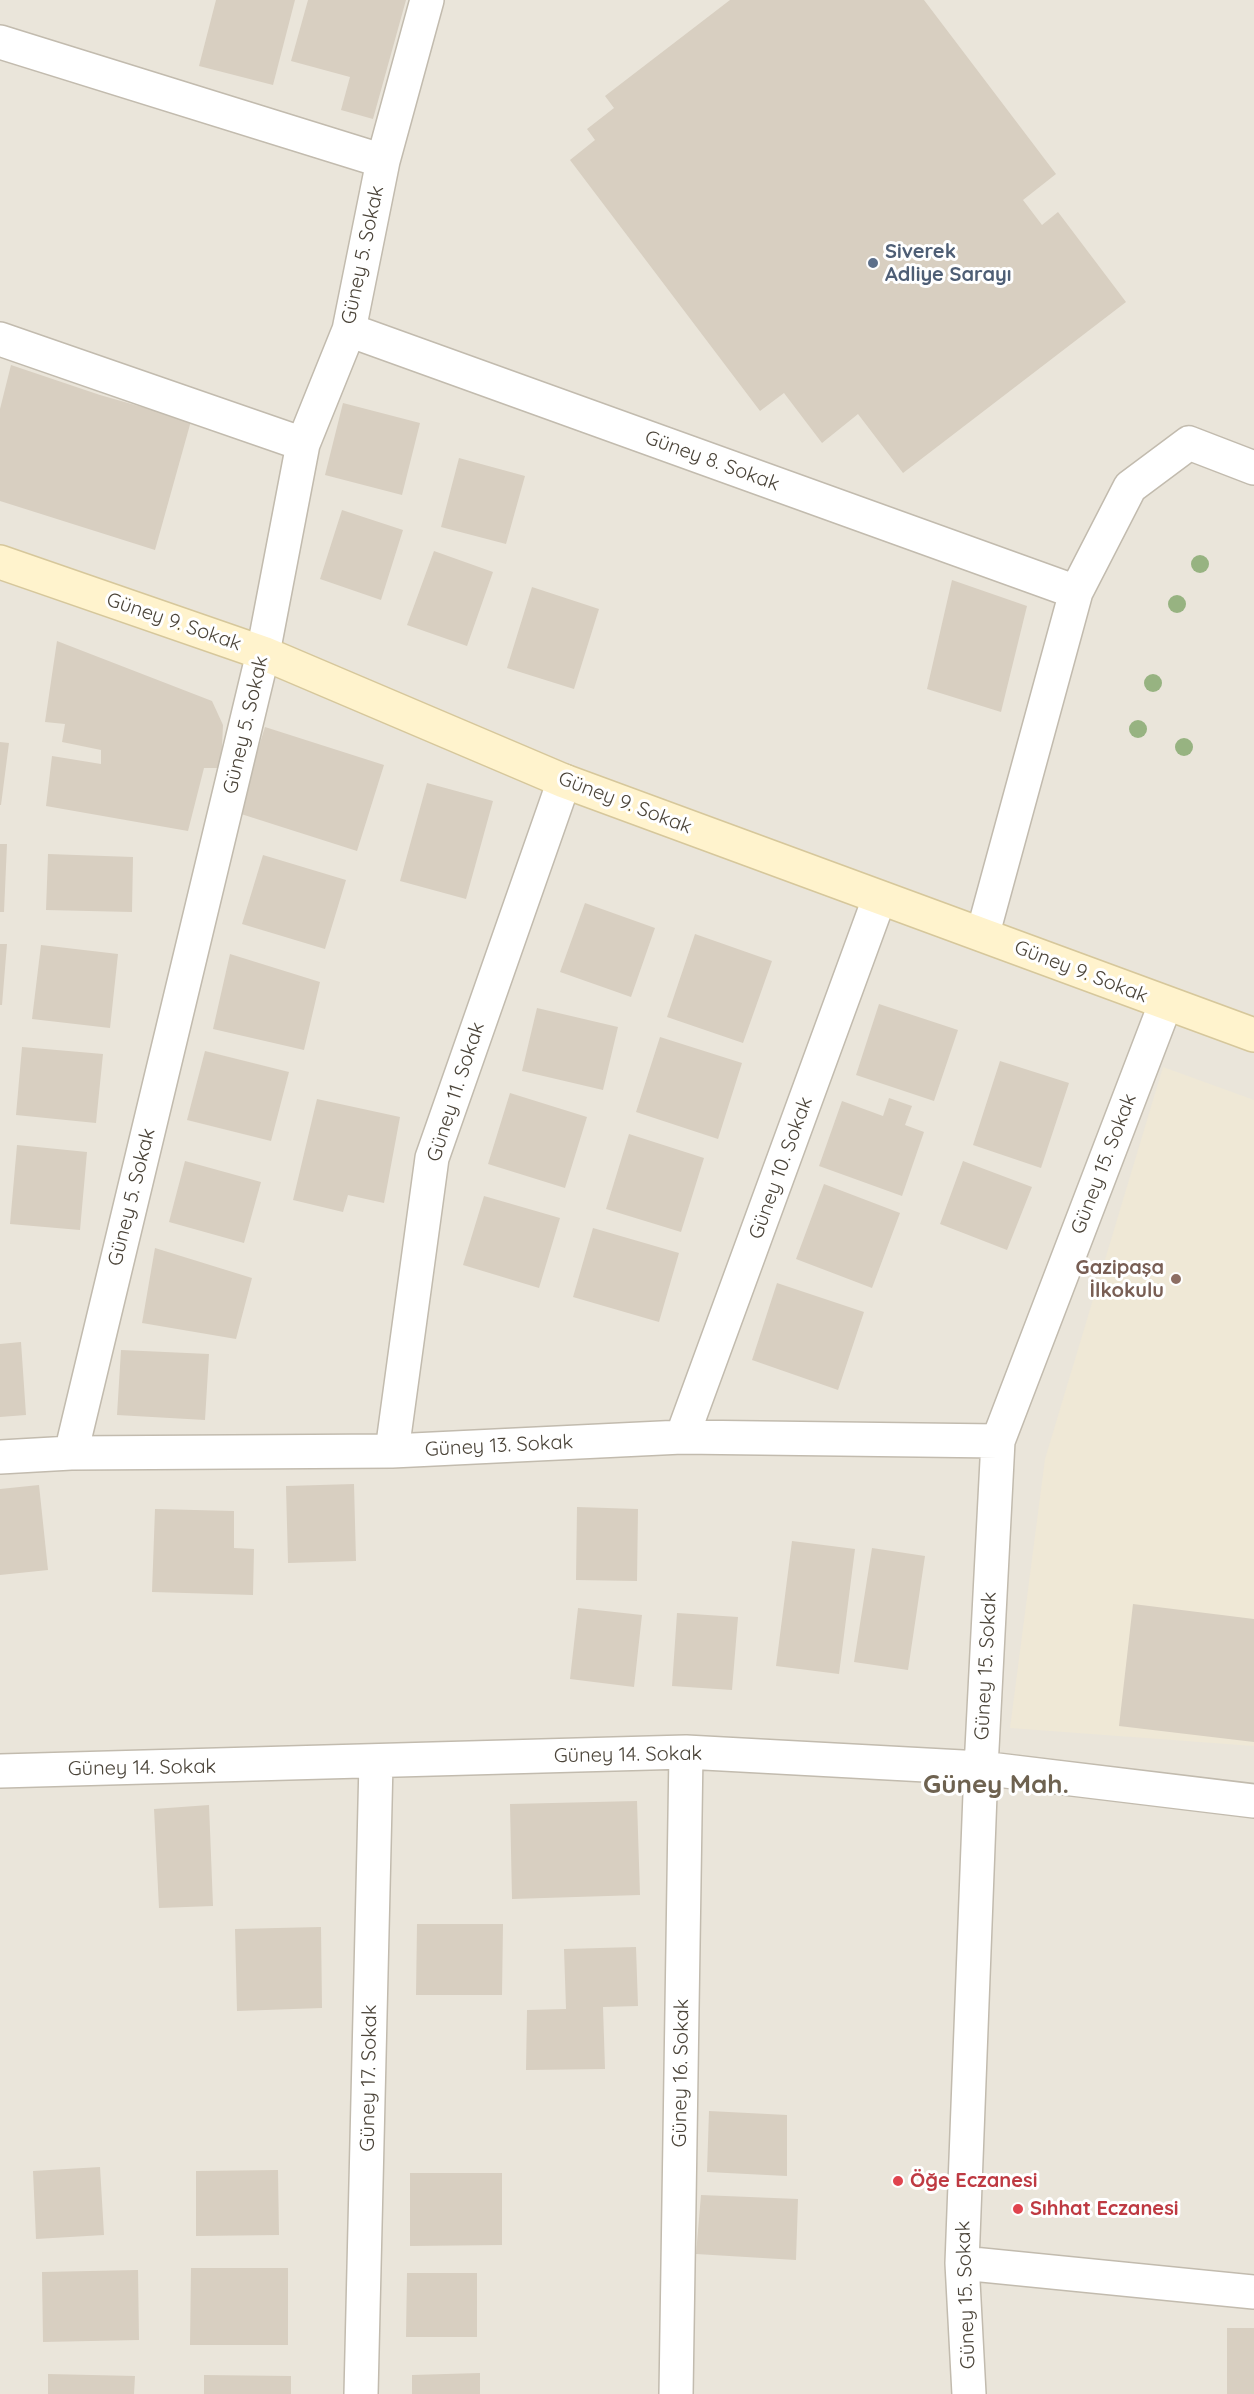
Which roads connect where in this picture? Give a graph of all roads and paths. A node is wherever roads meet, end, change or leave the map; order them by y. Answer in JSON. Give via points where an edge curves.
{"nodes":[{"id":1,"x":427,"y":0,"type":"edge"},
{"id":2,"x":0,"y":42,"type":"edge"},
{"id":3,"x":383,"y":161,"type":"junction"},
{"id":4,"x":349,"y":330,"type":"junction"},
{"id":5,"x":0,"y":339,"type":"edge"},
{"id":6,"x":303,"y":444,"type":"junction"},
{"id":7,"x":1254,"y":468,"type":"edge"},
{"id":8,"x":0,"y":562,"type":"edge"},
{"id":9,"x":1076,"y":592,"type":"junction"},
{"id":10,"x":264,"y":653,"type":"junction"},
{"id":11,"x":564,"y":781,"type":"junction"},
{"id":12,"x":879,"y":899,"type":"junction"},
{"id":13,"x":983,"y":933,"type":"junction"},
{"id":14,"x":1165,"y":1005,"type":"junction"},
{"id":15,"x":1254,"y":1035,"type":"edge"},
{"id":16,"x":682,"y":1437,"type":"junction"},
{"id":17,"x":998,"y":1441,"type":"junction"},
{"id":18,"x":392,"y":1451,"type":"junction"},
{"id":19,"x":70,"y":1453,"type":"junction"},
{"id":20,"x":0,"y":1457,"type":"edge"},
{"id":21,"x":686,"y":1752,"type":"junction"},
{"id":22,"x":376,"y":1762,"type":"junction"},
{"id":23,"x":981,"y":1768,"type":"junction"},
{"id":24,"x":0,"y":1771,"type":"edge"},
{"id":25,"x":1254,"y":1801,"type":"edge"},
{"id":26,"x":962,"y":2263,"type":"junction"},
{"id":27,"x":1254,"y":2292,"type":"edge"},
{"id":28,"x":361,"y":2394,"type":"edge"},
{"id":29,"x":676,"y":2394,"type":"edge"},
{"id":30,"x":969,"y":2394,"type":"edge"}],
"edges":[{"from":1,"to":3,"type":"street","name":"Güney 5. Sokak"},
{"from":2,"to":3,"type":"street"},
{"from":3,"to":4,"type":"street","name":"Güney 5. Sokak"},
{"from":4,"to":6,"type":"street","name":"Güney 5. Sokak"},
{"from":4,"to":9,"type":"street","name":"Güney 8. Sokak"},
{"from":5,"to":6,"type":"street"},
{"from":6,"to":10,"type":"street","name":"Güney 5. Sokak"},
{"from":7,"to":9,"type":"street","via":[[1189,443],[1130,487]]},
{"from":8,"to":10,"type":"street","name":"Güney 9. Sokak"},
{"from":9,"to":13,"type":"street"},
{"from":10,"to":11,"type":"street","name":"Güney 9. Sokak"},
{"from":10,"to":19,"type":"street","name":"Güney 5. Sokak"},
{"from":11,"to":12,"type":"street","name":"Güney 9. Sokak"},
{"from":11,"to":18,"type":"street","name":"Güney 11. Sokak","via":[[432,1158]]},
{"from":12,"to":13,"type":"street","name":"Güney 9. Sokak"},
{"from":12,"to":16,"type":"street","name":"Güney 10. Sokak"},
{"from":13,"to":14,"type":"street","name":"Güney 9. Sokak"},
{"from":14,"to":15,"type":"street","name":"Güney 9. Sokak"},
{"from":14,"to":17,"type":"street","name":"Güney 15. Sokak"},
{"from":16,"to":17,"type":"street","name":"Güney 13. Sokak"},
{"from":16,"to":18,"type":"street","name":"Güney 13. Sokak"},
{"from":17,"to":23,"type":"street","name":"Güney 15. Sokak"},
{"from":18,"to":19,"type":"street","name":"Güney 13. Sokak"},
{"from":19,"to":20,"type":"street","name":"Güney 13. Sokak"},
{"from":21,"to":22,"type":"street","name":"Güney 14. Sokak"},
{"from":21,"to":23,"type":"street","name":"Güney 14. Sokak"},
{"from":21,"to":29,"type":"street","name":"Güney 16. Sokak"},
{"from":22,"to":24,"type":"street","name":"Güney 14. Sokak"},
{"from":22,"to":28,"type":"street","name":"Güney 17. Sokak"},
{"from":23,"to":25,"type":"street","name":"Güney 14. Sokak"},
{"from":23,"to":26,"type":"street","name":"Güney 15. Sokak"},
{"from":26,"to":27,"type":"street"},
{"from":26,"to":30,"type":"street","name":"Güney 15. Sokak"}]}
